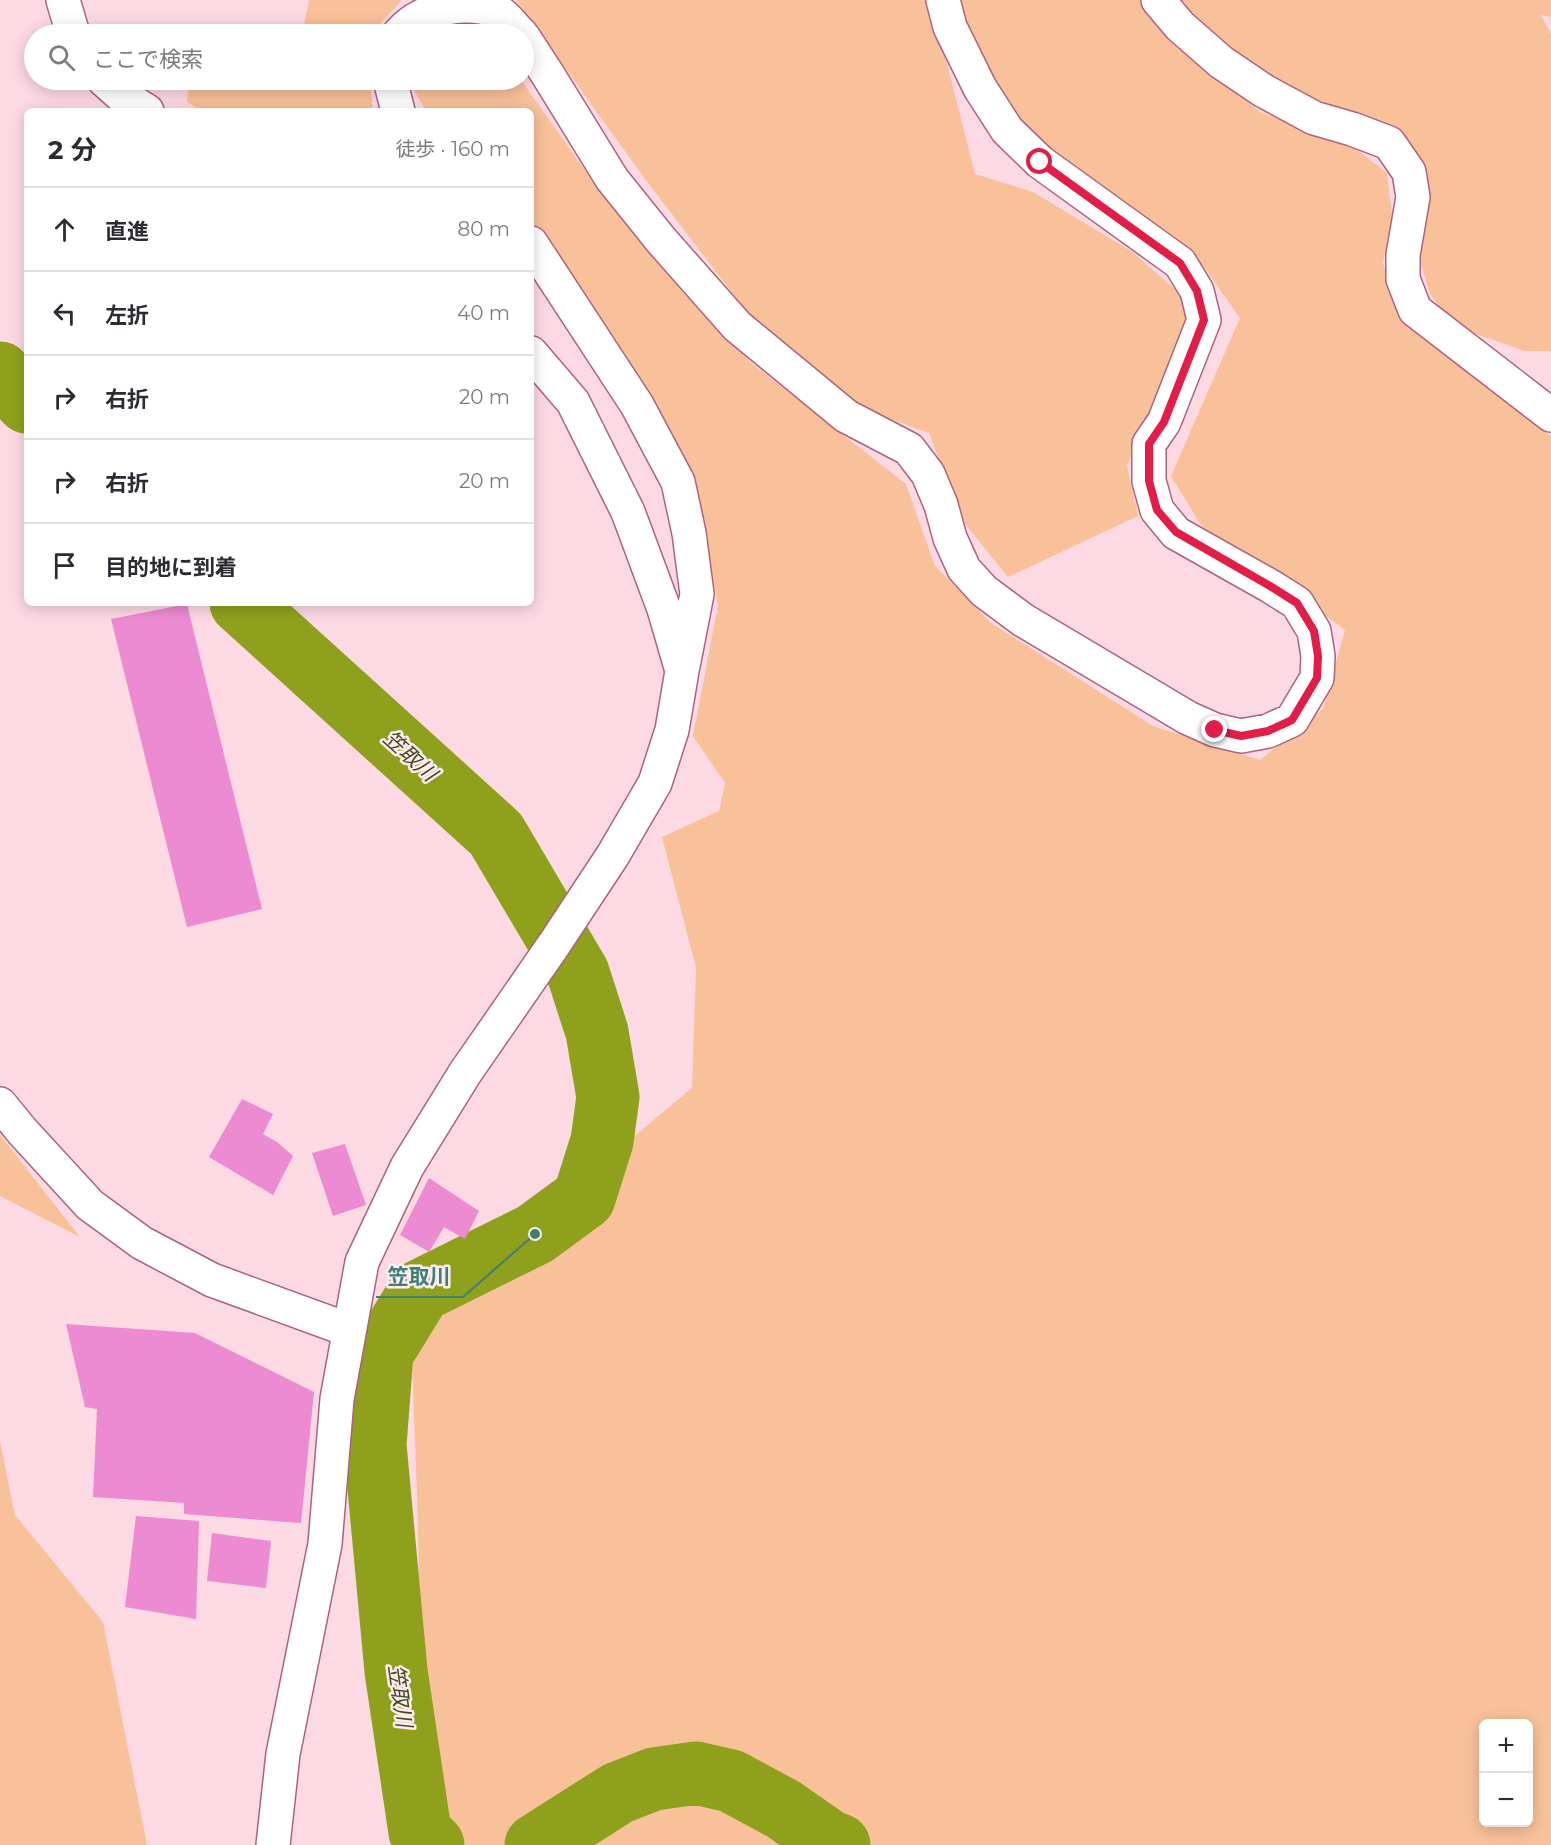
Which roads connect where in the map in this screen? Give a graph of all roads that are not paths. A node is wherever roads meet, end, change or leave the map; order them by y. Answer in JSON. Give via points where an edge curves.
{"nodes":[{"id":1,"x":63,"y":0,"type":"edge"},
{"id":2,"x":943,"y":0,"type":"edge"},
{"id":3,"x":1158,"y":0,"type":"edge"},
{"id":4,"x":70,"y":24,"type":"edge"},
{"id":5,"x":408,"y":24,"type":"edge"},
{"id":6,"x":510,"y":24,"type":"edge"},
{"id":7,"x":534,"y":54,"type":"edge"},
{"id":8,"x":115,"y":90,"type":"edge"},
{"id":9,"x":393,"y":90,"type":"edge"},
{"id":10,"x":142,"y":108,"type":"edge"},
{"id":11,"x":397,"y":108,"type":"edge"},
{"id":12,"x":534,"y":248,"type":"edge"},
{"id":13,"x":534,"y":356,"type":"edge"},
{"id":14,"x":1551,"y":415,"type":"edge"},
{"id":15,"x":682,"y":671,"type":"junction"},
{"id":16,"x":0,"y":1104,"type":"edge"},
{"id":17,"x":349,"y":1330,"type":"junction"},
{"id":18,"x":273,"y":1845,"type":"edge"}],
"edges":[{"from":1,"to":4,"type":"street"},
{"from":2,"to":7,"type":"street","via":[[950,27],[980,88],[1007,130],[1040,162],[1180,263],[1197,291],[1204,320],[1164,422],[1149,444],[1149,481],[1157,510],[1176,532],[1297,603],[1314,631],[1317,678],[1292,720],[1268,731],[1241,736],[1215,730],[1188,718],[1023,620],[984,591],[964,568],[928,474],[909,448],[846,416],[737,326],[612,179]]},
{"from":3,"to":14,"type":"street","via":[[1180,26],[1221,62],[1264,91],[1314,118],[1389,143],[1409,172],[1413,197],[1403,279],[1415,310]]},
{"from":5,"to":6,"type":"street","via":[[439,7],[468,3],[499,12]]},
{"from":8,"to":10,"type":"street"},
{"from":9,"to":11,"type":"street"},
{"from":12,"to":15,"type":"street","via":[[637,405],[678,482],[697,594]]},
{"from":13,"to":15,"type":"street","via":[[573,402],[628,512]]},
{"from":15,"to":17,"type":"street","via":[[672,730],[655,783],[613,855],[465,1072],[406,1167],[362,1262]]},
{"from":16,"to":17,"type":"street","via":[[90,1205],[142,1243],[212,1280]]},
{"from":17,"to":18,"type":"street","via":[[337,1399],[325,1544],[283,1754]]}]}
